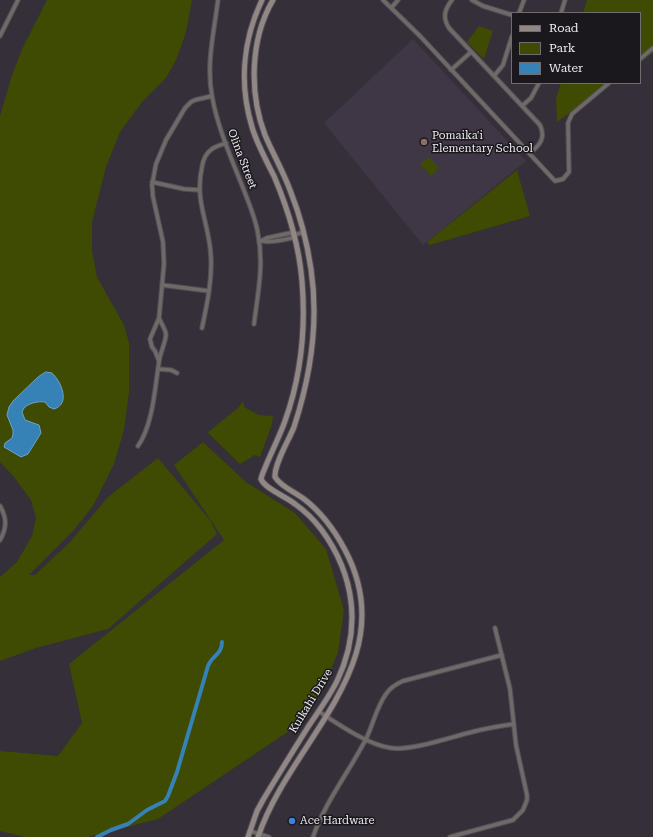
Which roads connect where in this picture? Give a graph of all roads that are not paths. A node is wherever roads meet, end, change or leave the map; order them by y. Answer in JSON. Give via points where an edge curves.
{"nodes":[{"id":1,"x":18,"y":0,"type":"edge"},
{"id":2,"x":218,"y":0,"type":"edge"},
{"id":3,"x":262,"y":0,"type":"edge"},
{"id":4,"x":273,"y":0,"type":"edge"},
{"id":5,"x":383,"y":0,"type":"edge"},
{"id":6,"x":398,"y":0,"type":"edge"},
{"id":7,"x":452,"y":0,"type":"edge"},
{"id":8,"x":472,"y":0,"type":"edge"},
{"id":9,"x":524,"y":0,"type":"edge"},
{"id":10,"x":566,"y":0,"type":"edge"},
{"id":11,"x":392,"y":7,"type":"junction"},
{"id":12,"x":520,"y":12,"type":"edge"},
{"id":13,"x":562,"y":12,"type":"edge"},
{"id":14,"x":511,"y":15,"type":"edge"},
{"id":15,"x":0,"y":36,"type":"edge"},
{"id":16,"x":511,"y":39,"type":"edge"},
{"id":17,"x":653,"y":48,"type":"edge"},
{"id":18,"x":471,"y":52,"type":"junction"},
{"id":19,"x":641,"y":58,"type":"edge"},
{"id":20,"x":451,"y":70,"type":"junction"},
{"id":21,"x":494,"y":76,"type":"junction"},
{"id":22,"x":538,"y":84,"type":"edge"},
{"id":23,"x":608,"y":84,"type":"edge"},
{"id":24,"x":212,"y":96,"type":"junction"},
{"id":25,"x":522,"y":106,"type":"junction"},
{"id":26,"x":226,"y":143,"type":"junction"},
{"id":27,"x":530,"y":153,"type":"junction"},
{"id":28,"x":152,"y":182,"type":"junction"},
{"id":29,"x":199,"y":190,"type":"junction"},
{"id":30,"x":304,"y":232,"type":"junction"},
{"id":31,"x":294,"y":235,"type":"junction"},
{"id":32,"x":261,"y":242,"type":"junction"},
{"id":33,"x":162,"y":285,"type":"junction"},
{"id":34,"x":209,"y":292,"type":"junction"},
{"id":35,"x":159,"y":318,"type":"junction"},
{"id":36,"x":254,"y":324,"type":"dead end"},
{"id":37,"x":202,"y":328,"type":"dead end"},
{"id":38,"x":159,"y":361,"type":"junction"},
{"id":39,"x":158,"y":369,"type":"junction"},
{"id":40,"x":177,"y":373,"type":"dead end"},
{"id":41,"x":138,"y":446,"type":"dead end"},
{"id":42,"x":0,"y":506,"type":"edge"},
{"id":43,"x":0,"y":540,"type":"edge"},
{"id":44,"x":495,"y":628,"type":"dead end"},
{"id":45,"x":502,"y":655,"type":"junction"},
{"id":46,"x":318,"y":711,"type":"junction"},
{"id":47,"x":326,"y":716,"type":"junction"},
{"id":48,"x":514,"y":724,"type":"junction"},
{"id":49,"x":366,"y":739,"type":"junction"},
{"id":50,"x":249,"y":834,"type":"edge"},
{"id":51,"x":259,"y":835,"type":"edge"},
{"id":52,"x":269,"y":837,"type":"edge"},
{"id":53,"x":313,"y":837,"type":"edge"},
{"id":54,"x":450,"y":837,"type":"edge"}],
"edges":[{"from":1,"to":15,"type":"street"},
{"from":2,"to":24,"type":"street","name":"Olina Street","via":[[210,66]]},
{"from":3,"to":31,"type":"main road","via":[[248,42],[244,80],[246,100],[255,137],[287,209]]},
{"from":4,"to":30,"type":"main road","via":[[256,48],[256,101],[265,135],[291,190]]},
{"from":5,"to":11,"type":"street"},
{"from":6,"to":11,"type":"street"},
{"from":7,"to":18,"type":"street","via":[[446,10],[446,23]]},
{"from":8,"to":14,"type":"street"},
{"from":9,"to":12,"type":"street"},
{"from":10,"to":13,"type":"street"},
{"from":11,"to":20,"type":"street"},
{"from":16,"to":21,"type":"street","via":[[503,65]]},
{"from":17,"to":19,"type":"street"},
{"from":18,"to":20,"type":"street"},
{"from":18,"to":21,"type":"street"},
{"from":20,"to":27,"type":"street"},
{"from":21,"to":25,"type":"street"},
{"from":22,"to":25,"type":"street","via":[[531,98]]},
{"from":23,"to":27,"type":"street","via":[[572,114],[568,123],[568,172],[563,179],[556,181]]},
{"from":24,"to":26,"type":"street","name":"Olina Street"},
{"from":24,"to":28,"type":"street","via":[[199,98],[182,111],[158,157]]},
{"from":25,"to":27,"type":"street","via":[[540,125],[543,134],[538,146]]},
{"from":26,"to":29,"type":"street","via":[[214,148],[206,156]]},
{"from":26,"to":32,"type":"street","name":"Olina Street"},
{"from":28,"to":29,"type":"street"},
{"from":28,"to":33,"type":"street","via":[[152,197],[164,249]]},
{"from":29,"to":34,"type":"street","via":[[210,251]]},
{"from":30,"to":31,"type":"street"},
{"from":30,"to":47,"type":"main road","name":"Kuikahi Drive","via":[[314,299],[311,360],[305,390],[275,477],[278,482],[305,500],[332,529],[350,560],[361,599],[362,623],[355,660],[343,689]]},
{"from":31,"to":32,"type":"street","via":[[284,240]]},
{"from":31,"to":46,"type":"main road","name":"Kuikahi Drive","via":[[302,280],[302,352],[285,422],[261,479],[295,503],[318,525],[337,555],[349,588],[352,611],[350,639],[338,680]]},
{"from":32,"to":36,"type":"street","name":"Olina Street","via":[[261,273]]},
{"from":33,"to":34,"type":"street"},
{"from":33,"to":35,"type":"street"},
{"from":34,"to":37,"type":"street"},
{"from":35,"to":38,"type":"street","via":[[166,337]]},
{"from":35,"to":38,"type":"street","via":[[150,339]]},
{"from":38,"to":39,"type":"street"},
{"from":39,"to":40,"type":"street"},
{"from":39,"to":41,"type":"street","via":[[144,438]]},
{"from":42,"to":43,"type":"street","via":[[6,522]]},
{"from":44,"to":45,"type":"street"},
{"from":45,"to":48,"type":"street","via":[[510,689]]},
{"from":45,"to":49,"type":"street","via":[[396,684],[385,696]]},
{"from":46,"to":47,"type":"street"},
{"from":46,"to":50,"type":"main road","name":"Kuikahi Drive","via":[[263,800]]},
{"from":47,"to":49,"type":"street"},
{"from":47,"to":51,"type":"main road","name":"Kuikahi Drive","via":[[273,801]]},
{"from":48,"to":49,"type":"street","via":[[473,731],[405,749],[390,748]]},
{"from":48,"to":54,"type":"street","via":[[518,758],[527,795],[523,810],[513,820]]},
{"from":49,"to":53,"type":"street","via":[[325,808]]},
{"from":50,"to":51,"type":"street"},
{"from":51,"to":52,"type":"street"}]}
